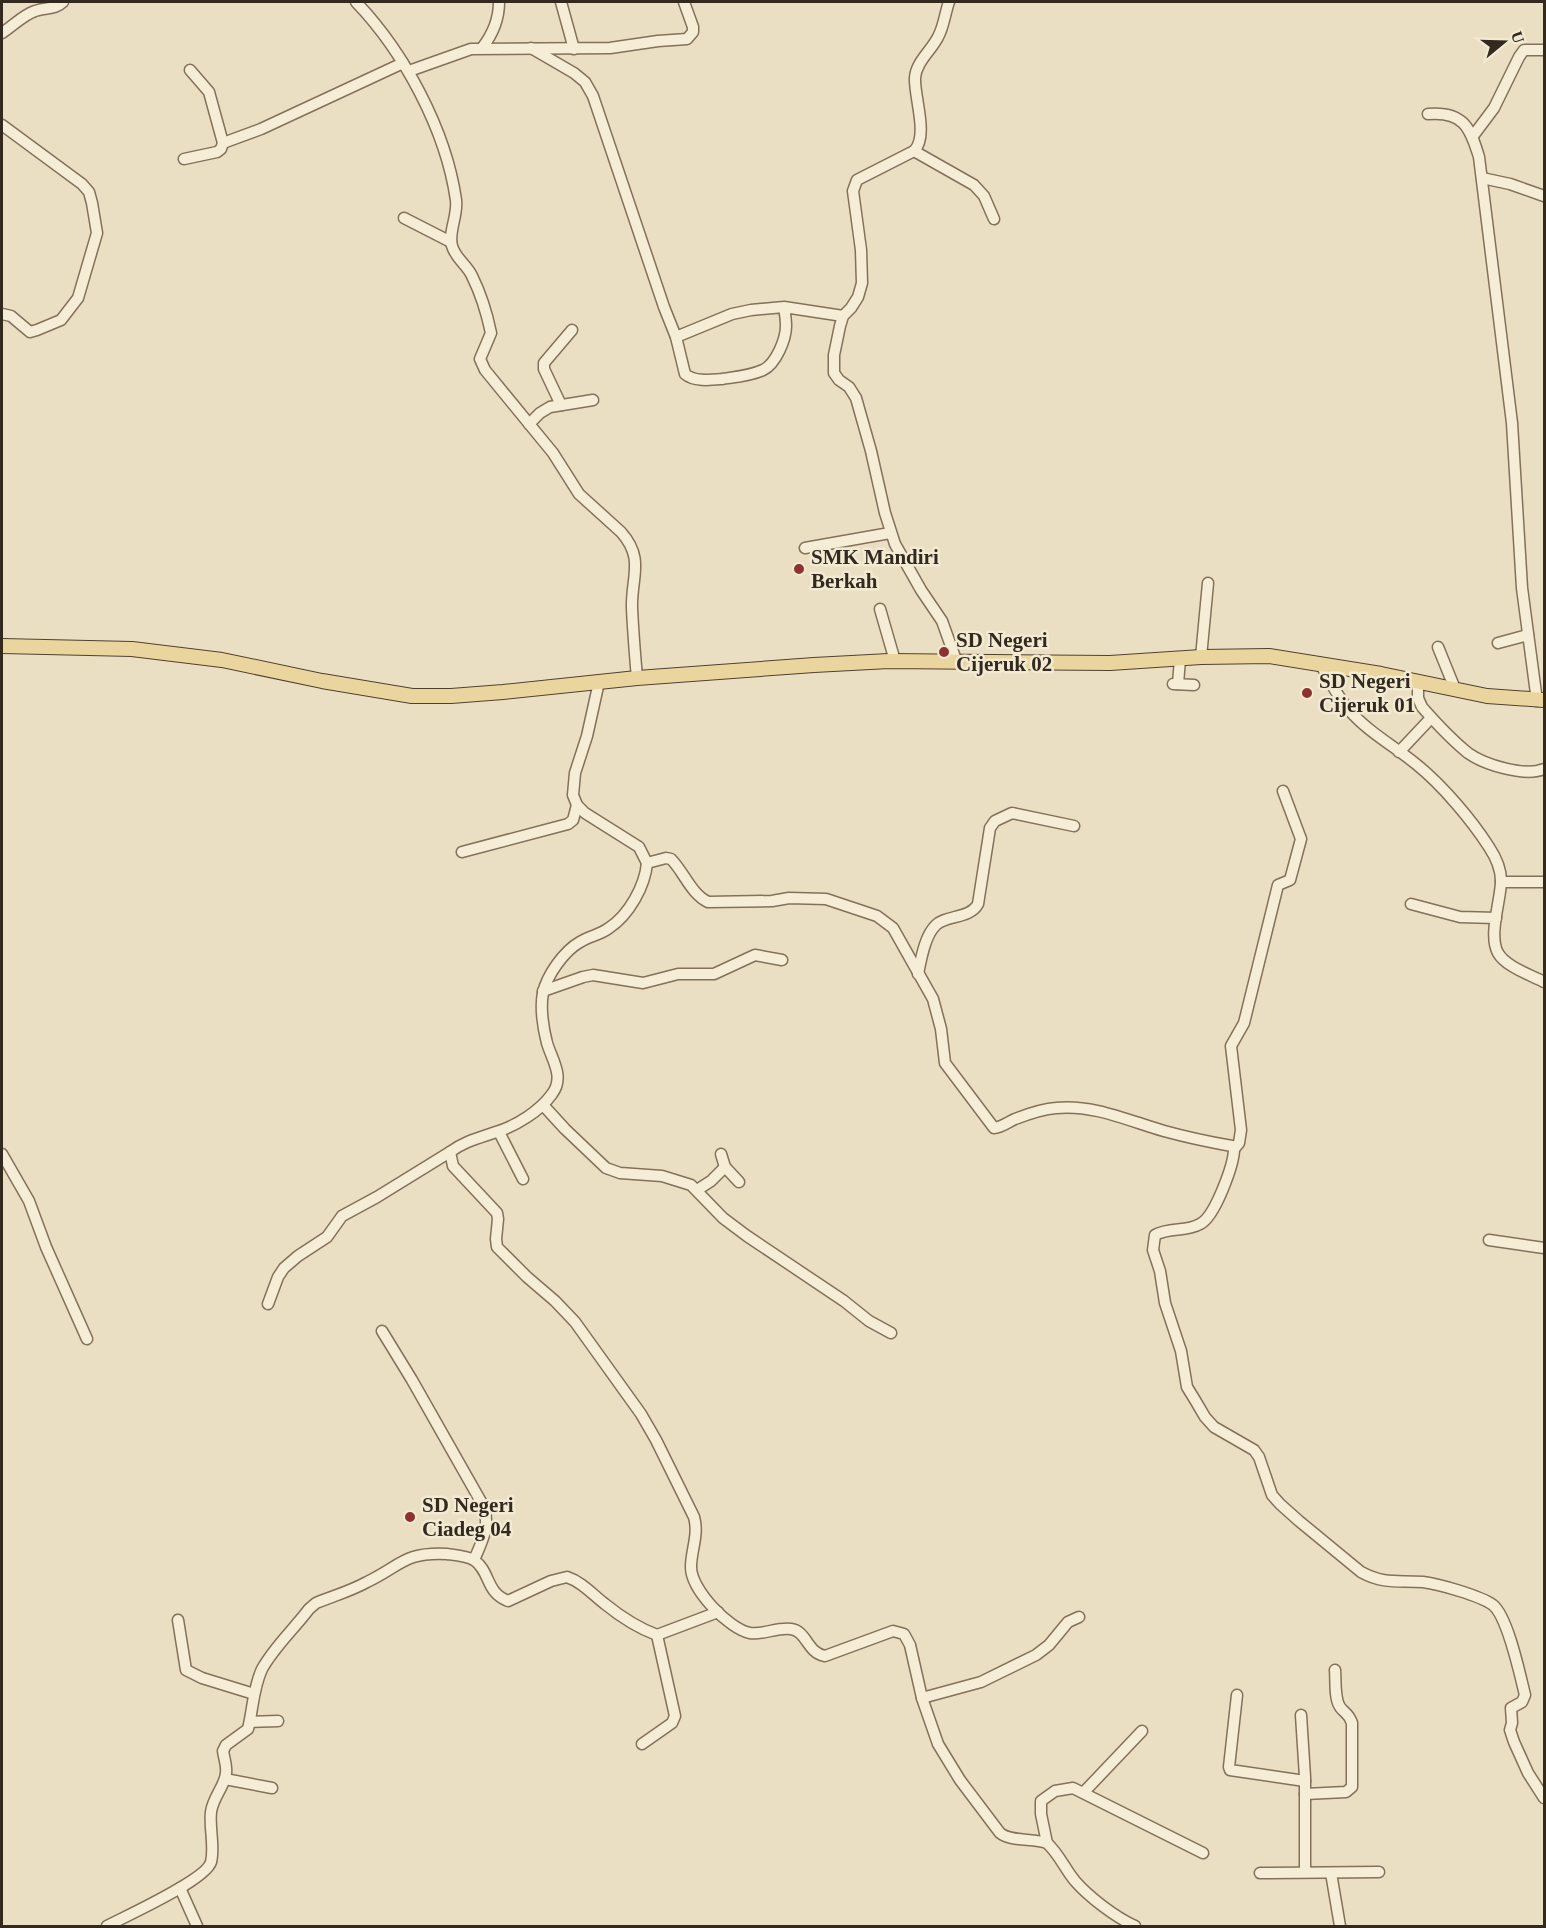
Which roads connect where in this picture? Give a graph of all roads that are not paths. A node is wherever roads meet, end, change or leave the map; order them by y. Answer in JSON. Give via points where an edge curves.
{"nodes":[{"id":1,"x":63,"y":2,"type":"edge"},
{"id":2,"x":356,"y":2,"type":"edge"},
{"id":3,"x":499,"y":2,"type":"edge"},
{"id":4,"x":561,"y":2,"type":"edge"},
{"id":5,"x":684,"y":2,"type":"edge"},
{"id":6,"x":949,"y":2,"type":"edge"},
{"id":7,"x":2,"y":33,"type":"edge"},
{"id":8,"x":482,"y":48,"type":"junction"},
{"id":9,"x":531,"y":48,"type":"junction"},
{"id":10,"x":574,"y":49,"type":"junction"},
{"id":11,"x":1545,"y":51,"type":"edge"},
{"id":12,"x":406,"y":67,"type":"junction"},
{"id":13,"x":190,"y":70,"type":"dead end"},
{"id":14,"x":1428,"y":114,"type":"dead end"},
{"id":15,"x":2,"y":125,"type":"edge"},
{"id":16,"x":1473,"y":136,"type":"junction"},
{"id":17,"x":223,"y":144,"type":"junction"},
{"id":18,"x":914,"y":150,"type":"junction"},
{"id":19,"x":184,"y":159,"type":"dead end"},
{"id":20,"x":1482,"y":178,"type":"junction"},
{"id":21,"x":1545,"y":196,"type":"edge"},
{"id":22,"x":404,"y":218,"type":"dead end"},
{"id":23,"x":994,"y":219,"type":"dead end"},
{"id":24,"x":451,"y":242,"type":"junction"},
{"id":25,"x":784,"y":307,"type":"junction"},
{"id":26,"x":2,"y":314,"type":"edge"},
{"id":27,"x":843,"y":316,"type":"junction"},
{"id":28,"x":572,"y":330,"type":"dead end"},
{"id":29,"x":676,"y":337,"type":"junction"},
{"id":30,"x":593,"y":400,"type":"dead end"},
{"id":31,"x":561,"y":405,"type":"junction"},
{"id":32,"x":534,"y":419,"type":"junction"},
{"id":33,"x":890,"y":533,"type":"junction"},
{"id":34,"x":805,"y":548,"type":"dead end"},
{"id":35,"x":1208,"y":583,"type":"dead end"},
{"id":36,"x":880,"y":609,"type":"dead end"},
{"id":37,"x":1528,"y":635,"type":"junction"},
{"id":38,"x":1498,"y":643,"type":"dead end"},
{"id":39,"x":2,"y":646,"type":"edge"},
{"id":40,"x":1438,"y":647,"type":"dead end"},
{"id":41,"x":1201,"y":657,"type":"junction"},
{"id":42,"x":1180,"y":658,"type":"junction"},
{"id":43,"x":956,"y":660,"type":"junction"},
{"id":44,"x":895,"y":662,"type":"junction"},
{"id":45,"x":1320,"y":663,"type":"junction"},
{"id":46,"x":636,"y":678,"type":"junction"},
{"id":47,"x":599,"y":682,"type":"junction"},
{"id":48,"x":1418,"y":683,"type":"junction"},
{"id":49,"x":1194,"y":685,"type":"dead end"},
{"id":50,"x":1455,"y":689,"type":"junction"},
{"id":51,"x":1541,"y":701,"type":"edge"},
{"id":52,"x":1431,"y":718,"type":"junction"},
{"id":53,"x":1398,"y":752,"type":"junction"},
{"id":54,"x":1545,"y":769,"type":"edge"},
{"id":55,"x":1283,"y":791,"type":"dead end"},
{"id":56,"x":577,"y":805,"type":"junction"},
{"id":57,"x":1074,"y":826,"type":"dead end"},
{"id":58,"x":462,"y":852,"type":"dead end"},
{"id":59,"x":648,"y":863,"type":"junction"},
{"id":60,"x":1501,"y":882,"type":"junction"},
{"id":61,"x":1545,"y":882,"type":"edge"},
{"id":62,"x":1411,"y":904,"type":"dead end"},
{"id":63,"x":1496,"y":924,"type":"junction"},
{"id":64,"x":782,"y":960,"type":"dead end"},
{"id":65,"x":918,"y":974,"type":"junction"},
{"id":66,"x":1545,"y":982,"type":"edge"},
{"id":67,"x":543,"y":991,"type":"junction"},
{"id":68,"x":543,"y":1105,"type":"junction"},
{"id":69,"x":499,"y":1132,"type":"junction"},
{"id":70,"x":1234,"y":1149,"type":"junction"},
{"id":71,"x":450,"y":1152,"type":"junction"},
{"id":72,"x":2,"y":1154,"type":"edge"},
{"id":73,"x":721,"y":1154,"type":"dead end"},
{"id":74,"x":725,"y":1167,"type":"junction"},
{"id":75,"x":523,"y":1179,"type":"dead end"},
{"id":76,"x":739,"y":1182,"type":"dead end"},
{"id":77,"x":697,"y":1190,"type":"junction"},
{"id":78,"x":1489,"y":1240,"type":"dead end"},
{"id":79,"x":1545,"y":1248,"type":"edge"},
{"id":80,"x":268,"y":1304,"type":"dead end"},
{"id":81,"x":382,"y":1331,"type":"dead end"},
{"id":82,"x":891,"y":1332,"type":"dead end"},
{"id":83,"x":87,"y":1339,"type":"dead end"},
{"id":84,"x":474,"y":1560,"type":"junction"},
{"id":85,"x":718,"y":1612,"type":"junction"},
{"id":86,"x":1079,"y":1617,"type":"dead end"},
{"id":87,"x":178,"y":1620,"type":"dead end"},
{"id":88,"x":657,"y":1635,"type":"junction"},
{"id":89,"x":1335,"y":1670,"type":"dead end"},
{"id":90,"x":254,"y":1694,"type":"junction"},
{"id":91,"x":1237,"y":1695,"type":"dead end"},
{"id":92,"x":922,"y":1698,"type":"junction"},
{"id":93,"x":1301,"y":1715,"type":"dead end"},
{"id":94,"x":278,"y":1720,"type":"dead end"},
{"id":95,"x":250,"y":1722,"type":"junction"},
{"id":96,"x":1142,"y":1731,"type":"dead end"},
{"id":97,"x":642,"y":1744,"type":"dead end"},
{"id":98,"x":225,"y":1779,"type":"junction"},
{"id":99,"x":1305,"y":1781,"type":"junction"},
{"id":100,"x":272,"y":1788,"type":"dead end"},
{"id":101,"x":1084,"y":1792,"type":"junction"},
{"id":102,"x":1305,"y":1794,"type":"junction"},
{"id":103,"x":1545,"y":1798,"type":"edge"},
{"id":104,"x":1047,"y":1843,"type":"junction"},
{"id":105,"x":1203,"y":1853,"type":"dead end"},
{"id":106,"x":1305,"y":1872,"type":"junction"},
{"id":107,"x":1379,"y":1872,"type":"dead end"},
{"id":108,"x":1260,"y":1873,"type":"dead end"},
{"id":109,"x":1331,"y":1873,"type":"junction"},
{"id":110,"x":180,"y":1888,"type":"junction"},
{"id":111,"x":107,"y":1926,"type":"edge"},
{"id":112,"x":197,"y":1926,"type":"edge"},
{"id":113,"x":1134,"y":1926,"type":"edge"},
{"id":114,"x":1340,"y":1926,"type":"edge"}],
"edges":[{"from":1,"to":7,"type":"street","via":[[58,7],[36,11]]},
{"from":2,"to":12,"type":"street","via":[[380,28]]},
{"from":3,"to":8,"type":"street","via":[[490,37]]},
{"from":4,"to":10,"type":"street"},
{"from":5,"to":10,"type":"street","via":[[693,27],[687,39]]},
{"from":6,"to":18,"type":"street","via":[[939,36],[915,75],[920,138]]},
{"from":8,"to":9,"type":"street"},
{"from":8,"to":12,"type":"street"},
{"from":9,"to":10,"type":"street"},
{"from":9,"to":29,"type":"street","via":[[574,73],[593,96]]},
{"from":11,"to":16,"type":"street","via":[[1524,50],[1494,108]]},
{"from":12,"to":17,"type":"street"},
{"from":12,"to":24,"type":"street","via":[[437,133],[452,181],[457,208]]},
{"from":13,"to":17,"type":"street","via":[[209,92]]},
{"from":14,"to":16,"type":"street","via":[[1457,117]]},
{"from":15,"to":26,"type":"street","via":[[82,184],[92,202],[98,233],[78,298],[61,320],[30,332],[11,316]]},
{"from":16,"to":20,"type":"street"},
{"from":17,"to":19,"type":"street","via":[[217,152]]},
{"from":18,"to":23,"type":"street","via":[[974,185],[984,196]]},
{"from":18,"to":27,"type":"street","via":[[876,168],[854,184],[861,283],[858,297]]},
{"from":20,"to":21,"type":"street"},
{"from":20,"to":37,"type":"street","via":[[1512,423]]},
{"from":22,"to":24,"type":"street"},
{"from":24,"to":32,"type":"street","via":[[475,282],[491,331],[480,359],[485,370]]},
{"from":25,"to":27,"type":"street"},
{"from":25,"to":29,"type":"street","via":[[732,314]]},
{"from":25,"to":29,"type":"street","via":[[786,328],[782,342],[765,370],[711,380],[689,378]]},
{"from":27,"to":33,"type":"street","via":[[834,373],[856,398]]},
{"from":28,"to":31,"type":"street","via":[[544,363]]},
{"from":30,"to":31,"type":"street"},
{"from":31,"to":32,"type":"street","via":[[550,407]]},
{"from":32,"to":46,"type":"street","via":[[579,494],[621,532],[633,551]]},
{"from":33,"to":34,"type":"street"},
{"from":33,"to":43,"type":"street","via":[[900,556],[942,621]]},
{"from":35,"to":41,"type":"street"},
{"from":36,"to":44,"type":"street"},
{"from":37,"to":38,"type":"street"},
{"from":37,"to":51,"type":"street"},
{"from":39,"to":47,"type":"main road","via":[[132,649],[222,660],[401,695],[451,696]]},
{"from":40,"to":50,"type":"street"},
{"from":41,"to":42,"type":"main road"},
{"from":41,"to":45,"type":"main road","via":[[1269,656]]},
{"from":42,"to":43,"type":"main road","via":[[1110,663]]},
{"from":42,"to":49,"type":"street","via":[[1174,684]]},
{"from":43,"to":44,"type":"main road"},
{"from":44,"to":46,"type":"main road"},
{"from":45,"to":48,"type":"main road"},
{"from":45,"to":53,"type":"street","via":[[1348,709]]},
{"from":46,"to":47,"type":"main road"},
{"from":47,"to":56,"type":"street","via":[[573,783]]},
{"from":48,"to":50,"type":"main road"},
{"from":48,"to":52,"type":"street","via":[[1419,702]]},
{"from":50,"to":51,"type":"main road"},
{"from":52,"to":53,"type":"street"},
{"from":52,"to":54,"type":"street","via":[[1478,759],[1522,772]]},
{"from":53,"to":60,"type":"street","via":[[1424,771],[1463,811],[1493,855]]},
{"from":55,"to":70,"type":"street","via":[[1300,838],[1299,848],[1290,880],[1278,885],[1244,1023],[1231,1043],[1241,1130]]},
{"from":56,"to":58,"type":"street","via":[[568,824]]},
{"from":56,"to":59,"type":"street","via":[[601,825],[639,847]]},
{"from":57,"to":65,"type":"street","via":[[1012,813],[994,821],[978,904],[973,911],[936,924],[927,940]]},
{"from":59,"to":65,"type":"street","via":[[671,859],[696,893],[708,902],[826,899],[877,916],[893,928]]},
{"from":59,"to":67,"type":"street","via":[[644,881],[624,914],[610,928],[572,947]]},
{"from":60,"to":61,"type":"street"},
{"from":60,"to":63,"type":"street"},
{"from":62,"to":63,"type":"street"},
{"from":63,"to":66,"type":"street","via":[[1499,954]]},
{"from":64,"to":67,"type":"street","via":[[755,955],[714,974],[678,974],[643,983],[593,975]]},
{"from":65,"to":70,"type":"street","via":[[938,1015],[945,1063],[994,1128],[1048,1109],[1087,1109]]},
{"from":67,"to":68,"type":"street","via":[[547,1042],[558,1085]]},
{"from":68,"to":69,"type":"street"},
{"from":68,"to":77,"type":"street","via":[[611,1171],[662,1176]]},
{"from":69,"to":71,"type":"street","via":[[470,1140]]},
{"from":69,"to":75,"type":"street"},
{"from":70,"to":103,"type":"street","via":[[1231,1167],[1204,1222],[1162,1231],[1155,1234],[1153,1242],[1187,1387],[1214,1427],[1254,1450],[1272,1495],[1361,1572],[1386,1581],[1436,1585],[1481,1599],[1500,1613],[1525,1695],[1522,1702],[1511,1708],[1510,1730],[1522,1763]]},
{"from":71,"to":80,"type":"street","via":[[342,1216],[327,1237],[284,1268]]},
{"from":71,"to":85,"type":"street","via":[[453,1166],[497,1213],[498,1247],[575,1322],[649,1427],[694,1517],[694,1582]]},
{"from":72,"to":83,"type":"street","via":[[29,1201]]},
{"from":73,"to":74,"type":"street"},
{"from":74,"to":76,"type":"street"},
{"from":74,"to":77,"type":"street"},
{"from":77,"to":82,"type":"street","via":[[723,1218],[755,1242]]},
{"from":78,"to":79,"type":"street"},
{"from":81,"to":84,"type":"street","via":[[484,1508],[486,1532]]},
{"from":84,"to":88,"type":"street","via":[[498,1597],[508,1601],[567,1577],[641,1629]]},
{"from":84,"to":90,"type":"street","via":[[451,1555],[416,1555],[365,1584],[316,1603],[269,1659]]},
{"from":85,"to":88,"type":"street"},
{"from":85,"to":92,"type":"street","via":[[740,1630],[751,1633],[798,1631],[811,1650],[825,1656],[893,1631],[904,1634]]},
{"from":86,"to":92,"type":"street","via":[[1068,1622],[1036,1655],[981,1682]]},
{"from":87,"to":90,"type":"street","via":[[186,1670]]},
{"from":88,"to":97,"type":"street","via":[[675,1716],[672,1723]]},
{"from":89,"to":102,"type":"street","via":[[1338,1703],[1352,1723],[1352,1786],[1346,1792]]},
{"from":90,"to":95,"type":"street"},
{"from":91,"to":99,"type":"street","via":[[1230,1770]]},
{"from":92,"to":104,"type":"street","via":[[946,1760],[1000,1833],[1009,1838]]},
{"from":93,"to":99,"type":"street"},
{"from":94,"to":95,"type":"street"},
{"from":95,"to":98,"type":"street","via":[[248,1729],[222,1751]]},
{"from":96,"to":101,"type":"street"},
{"from":98,"to":100,"type":"street"},
{"from":98,"to":110,"type":"street","via":[[211,1810],[212,1861],[203,1874]]},
{"from":99,"to":102,"type":"street"},
{"from":101,"to":104,"type":"street","via":[[1073,1788],[1055,1791],[1041,1801]]},
{"from":101,"to":105,"type":"street"},
{"from":102,"to":106,"type":"street"},
{"from":104,"to":113,"type":"street","via":[[1087,1893]]},
{"from":106,"to":108,"type":"street"},
{"from":106,"to":109,"type":"street"},
{"from":107,"to":109,"type":"street"},
{"from":109,"to":114,"type":"street"},
{"from":110,"to":111,"type":"street"},
{"from":110,"to":112,"type":"street"}]}
